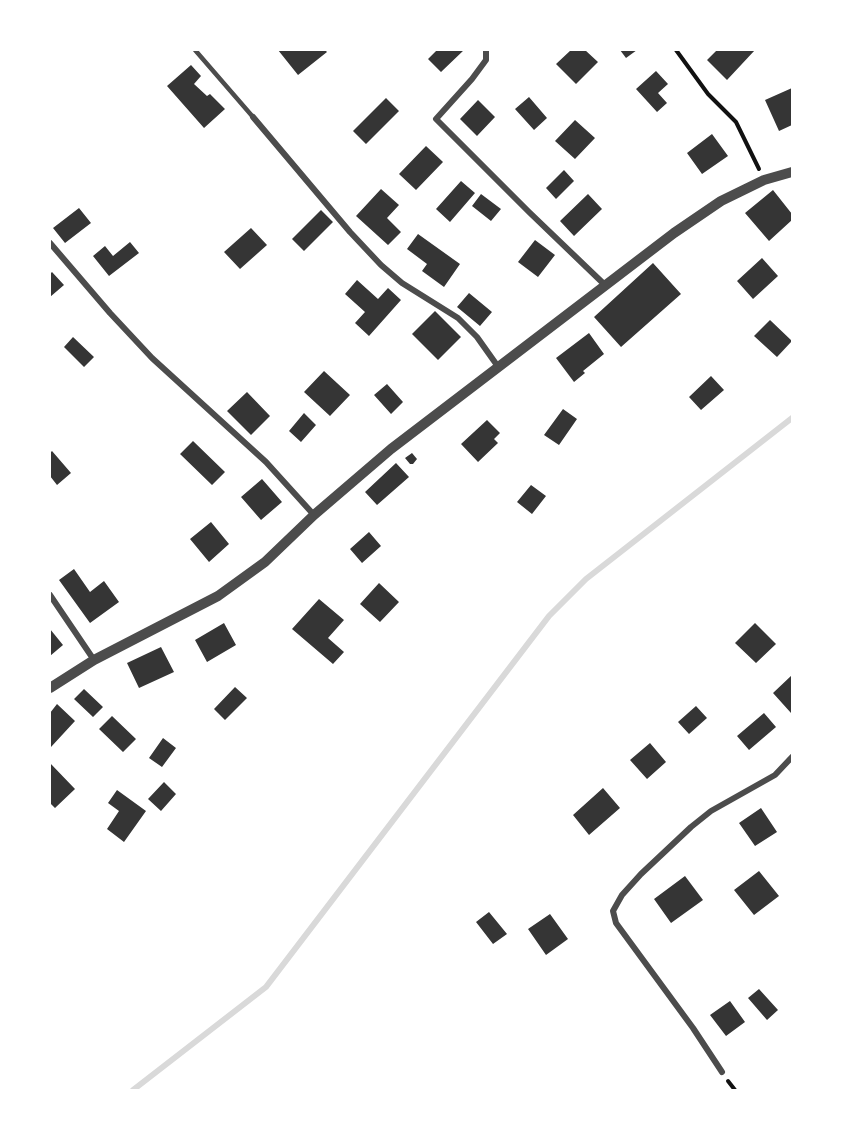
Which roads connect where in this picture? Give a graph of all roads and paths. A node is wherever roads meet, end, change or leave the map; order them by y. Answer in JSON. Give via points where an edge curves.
{"nodes":[{"id":1,"x":195,"y":50,"type":"edge"},
{"id":2,"x":486,"y":50,"type":"edge"},
{"id":3,"x":676,"y":50,"type":"edge"},
{"id":4,"x":253,"y":117,"type":"joint"},
{"id":5,"x":792,"y":172,"type":"edge"},
{"id":6,"x":764,"y":180,"type":"junction"},
{"id":7,"x":50,"y":243,"type":"edge"},
{"id":8,"x":605,"y":285,"type":"junction"},
{"id":9,"x":499,"y":368,"type":"junction"},
{"id":10,"x":314,"y":514,"type":"junction"},
{"id":11,"x":50,"y":596,"type":"edge"},
{"id":12,"x":94,"y":660,"type":"junction"},
{"id":13,"x":50,"y":688,"type":"edge"},
{"id":14,"x":792,"y":757,"type":"edge"},
{"id":15,"x":722,"y":1072,"type":"dead end"}],
"edges":[{"from":1,"to":4,"type":"lane"},
{"from":2,"to":8,"type":"street","via":[[486,60],[436,119]]},
{"from":3,"to":6,"type":"path","via":[[708,94],[736,122]]},
{"from":4,"to":9,"type":"street","via":[[381,265],[458,318]]},
{"from":5,"to":6,"type":"street"},
{"from":6,"to":8,"type":"street","via":[[721,201]]},
{"from":7,"to":10,"type":"street","via":[[152,358],[266,462]]},
{"from":8,"to":9,"type":"street"},
{"from":9,"to":10,"type":"street","via":[[391,449]]},
{"from":10,"to":12,"type":"street","via":[[265,562],[218,596]]},
{"from":11,"to":12,"type":"street"},
{"from":12,"to":13,"type":"street"},
{"from":14,"to":15,"type":"street","via":[[775,776],[711,811],[691,827],[641,874],[613,911],[616,923]]}]}
